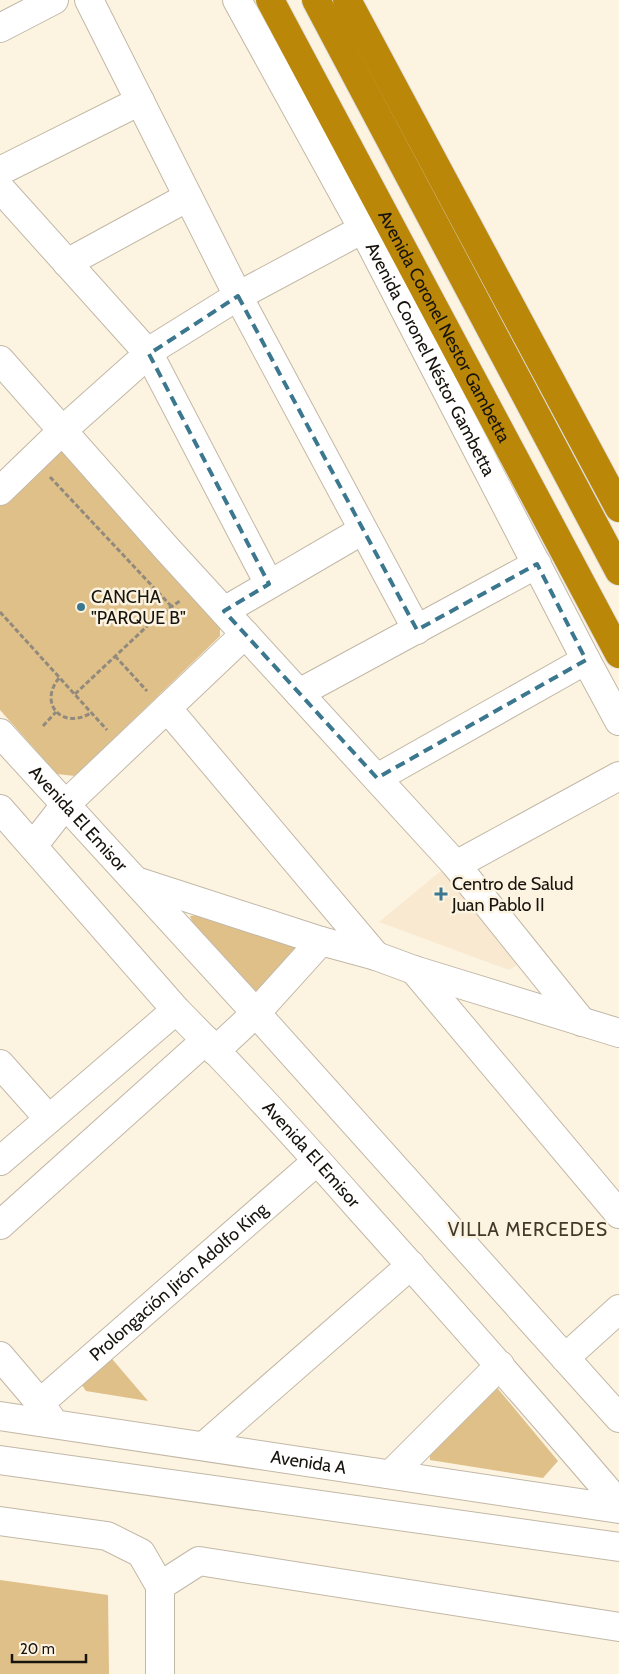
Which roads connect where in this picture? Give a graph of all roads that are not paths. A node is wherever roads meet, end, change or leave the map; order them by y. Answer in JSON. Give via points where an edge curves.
{"nodes":[{"id":1,"x":54,"y":0,"type":"edge"},
{"id":2,"x":89,"y":0,"type":"edge"},
{"id":3,"x":237,"y":0,"type":"edge"},
{"id":4,"x":270,"y":0,"type":"edge"},
{"id":5,"x":316,"y":0,"type":"edge"},
{"id":6,"x":348,"y":0,"type":"edge"},
{"id":7,"x":0,"y":28,"type":"edge"},
{"id":8,"x":140,"y":101,"type":"junction"},
{"id":9,"x":0,"y":171,"type":"edge"},
{"id":10,"x":0,"y":188,"type":"edge"},
{"id":11,"x":188,"y":197,"type":"junction"},
{"id":12,"x":363,"y":229,"type":"junction"},
{"id":13,"x":67,"y":263,"type":"junction"},
{"id":14,"x":238,"y":296,"type":"junction"},
{"id":15,"x":149,"y":354,"type":"junction"},
{"id":16,"x":0,"y":360,"type":"edge"},
{"id":17,"x":63,"y":430,"type":"junction"},
{"id":18,"x":0,"y":491,"type":"edge"},
{"id":19,"x":619,"y":508,"type":"edge"},
{"id":20,"x":363,"y":530,"type":"junction"},
{"id":21,"x":537,"y":564,"type":"junction"},
{"id":22,"x":619,"y":571,"type":"edge"},
{"id":23,"x":270,"y":584,"type":"junction"},
{"id":24,"x":224,"y":611,"type":"junction"},
{"id":25,"x":417,"y":630,"type":"junction"},
{"id":26,"x":245,"y":634,"type":"junction"},
{"id":27,"x":619,"y":654,"type":"edge"},
{"id":28,"x":586,"y":660,"type":"junction"},
{"id":29,"x":299,"y":693,"type":"junction"},
{"id":30,"x":159,"y":702,"type":"junction"},
{"id":31,"x":619,"y":721,"type":"edge"},
{"id":32,"x":0,"y":733,"type":"edge"},
{"id":33,"x":619,"y":776,"type":"edge"},
{"id":34,"x":377,"y":778,"type":"junction"},
{"id":35,"x":65,"y":805,"type":"junction"},
{"id":36,"x":0,"y":809,"type":"edge"},
{"id":37,"x":33,"y":846,"type":"junction"},
{"id":38,"x":456,"y":865,"type":"junction"},
{"id":39,"x":135,"y":881,"type":"junction"},
{"id":40,"x":321,"y":941,"type":"junction"},
{"id":41,"x":376,"y":956,"type":"junction"},
{"id":42,"x":414,"y":970,"type":"junction"},
{"id":43,"x":176,"y":1010,"type":"junction"},
{"id":44,"x":256,"y":1013,"type":"junction"},
{"id":45,"x":582,"y":1022,"type":"junction"},
{"id":46,"x":619,"y":1032,"type":"edge"},
{"id":47,"x":210,"y":1045,"type":"junction"},
{"id":48,"x":0,"y":1064,"type":"edge"},
{"id":49,"x":49,"y":1119,"type":"junction"},
{"id":50,"x":0,"y":1161,"type":"edge"},
{"id":51,"x":317,"y":1161,"type":"junction"},
{"id":52,"x":619,"y":1214,"type":"edge"},
{"id":53,"x":0,"y":1225,"type":"edge"},
{"id":54,"x":411,"y":1266,"type":"junction"},
{"id":55,"x":619,"y":1309,"type":"edge"},
{"id":56,"x":0,"y":1356,"type":"edge"},
{"id":57,"x":565,"y":1358,"type":"junction"},
{"id":58,"x":500,"y":1365,"type":"junction"},
{"id":59,"x":48,"y":1414,"type":"junction"},
{"id":60,"x":0,"y":1416,"type":"edge"},
{"id":61,"x":619,"y":1418,"type":"edge"},
{"id":62,"x":204,"y":1446,"type":"junction"},
{"id":63,"x":0,"y":1460,"type":"edge"},
{"id":64,"x":391,"y":1474,"type":"junction"},
{"id":65,"x":619,"y":1504,"type":"edge"},
{"id":66,"x":619,"y":1509,"type":"edge"},
{"id":67,"x":0,"y":1521,"type":"edge"},
{"id":68,"x":619,"y":1547,"type":"edge"},
{"id":69,"x":160,"y":1586,"type":"junction"},
{"id":70,"x":619,"y":1627,"type":"edge"},
{"id":71,"x":160,"y":1674,"type":"edge"}],
"edges":[{"from":1,"to":7,"type":"street"},
{"from":2,"to":8,"type":"street"},
{"from":3,"to":12,"type":"street","name":"Avenida Coronel Néstor Gambetta"},
{"from":4,"to":27,"type":"highway","name":"Avenida Coronel Nestor Gambetta"},
{"from":5,"to":22,"type":"highway"},
{"from":6,"to":19,"type":"highway"},
{"from":8,"to":9,"type":"street"},
{"from":8,"to":11,"type":"street"},
{"from":10,"to":13,"type":"street"},
{"from":11,"to":13,"type":"street"},
{"from":11,"to":14,"type":"street"},
{"from":12,"to":14,"type":"street"},
{"from":12,"to":21,"type":"street","name":"Avenida Coronel Néstor Gambetta"},
{"from":13,"to":15,"type":"street"},
{"from":14,"to":15,"type":"street"},
{"from":14,"to":20,"type":"street"},
{"from":15,"to":17,"type":"street"},
{"from":15,"to":23,"type":"street"},
{"from":16,"to":17,"type":"street"},
{"from":17,"to":18,"type":"street"},
{"from":17,"to":24,"type":"street"},
{"from":20,"to":23,"type":"street"},
{"from":20,"to":25,"type":"street"},
{"from":21,"to":25,"type":"street"},
{"from":21,"to":28,"type":"street","name":"Avenida Coronel Néstor Gambetta"},
{"from":23,"to":24,"type":"street"},
{"from":24,"to":26,"type":"street"},
{"from":25,"to":29,"type":"street"},
{"from":26,"to":29,"type":"street"},
{"from":26,"to":30,"type":"street"},
{"from":28,"to":31,"type":"street","name":"Avenida Coronel Néstor Gambetta"},
{"from":28,"to":34,"type":"street"},
{"from":29,"to":34,"type":"street"},
{"from":30,"to":35,"type":"street"},
{"from":30,"to":41,"type":"street"},
{"from":32,"to":35,"type":"street","name":"Avenida El Emisor"},
{"from":33,"to":38,"type":"street"},
{"from":34,"to":38,"type":"street"},
{"from":35,"to":37,"type":"street"},
{"from":35,"to":39,"type":"street","name":"Avenida El Emisor"},
{"from":36,"to":37,"type":"street","name":"Avenida El Emisor"},
{"from":37,"to":43,"type":"street","name":"Avenida El Emisor"},
{"from":38,"to":45,"type":"street"},
{"from":39,"to":40,"type":"street"},
{"from":39,"to":44,"type":"street","name":"Avenida El Emisor"},
{"from":40,"to":41,"type":"street"},
{"from":40,"to":44,"type":"street"},
{"from":41,"to":42,"type":"street"},
{"from":42,"to":45,"type":"street"},
{"from":42,"to":52,"type":"street"},
{"from":43,"to":47,"type":"street","name":"Avenida El Emisor"},
{"from":43,"to":49,"type":"street"},
{"from":44,"to":47,"type":"street"},
{"from":44,"to":57,"type":"street","name":"Avenida El Emisor"},
{"from":45,"to":46,"type":"street"},
{"from":47,"to":51,"type":"street","name":"Avenida El Emisor"},
{"from":47,"to":53,"type":"street"},
{"from":48,"to":49,"type":"street"},
{"from":49,"to":50,"type":"street"},
{"from":51,"to":54,"type":"street","name":"Avenida El Emisor"},
{"from":51,"to":59,"type":"street","name":"Prolongación Jirón Adolfo King"},
{"from":54,"to":58,"type":"street","name":"Avenida El Emisor"},
{"from":54,"to":62,"type":"street"},
{"from":55,"to":57,"type":"street"},
{"from":56,"to":59,"type":"street"},
{"from":57,"to":61,"type":"street","name":"Avenida El Emisor"},
{"from":58,"to":64,"type":"street"},
{"from":58,"to":65,"type":"street","name":"Avenida El Emisor"},
{"from":59,"to":60,"type":"street","name":"Avenida A"},
{"from":59,"to":62,"type":"street","name":"Avenida A"},
{"from":62,"to":64,"type":"street","name":"Avenida A"},
{"from":63,"to":68,"type":"street"},
{"from":64,"to":66,"type":"street","name":"Avenida A"},
{"from":67,"to":69,"type":"street","via":[[107,1536],[141,1553]]},
{"from":69,"to":70,"type":"street","via":[[199,1561]]},
{"from":69,"to":71,"type":"street"}]}
